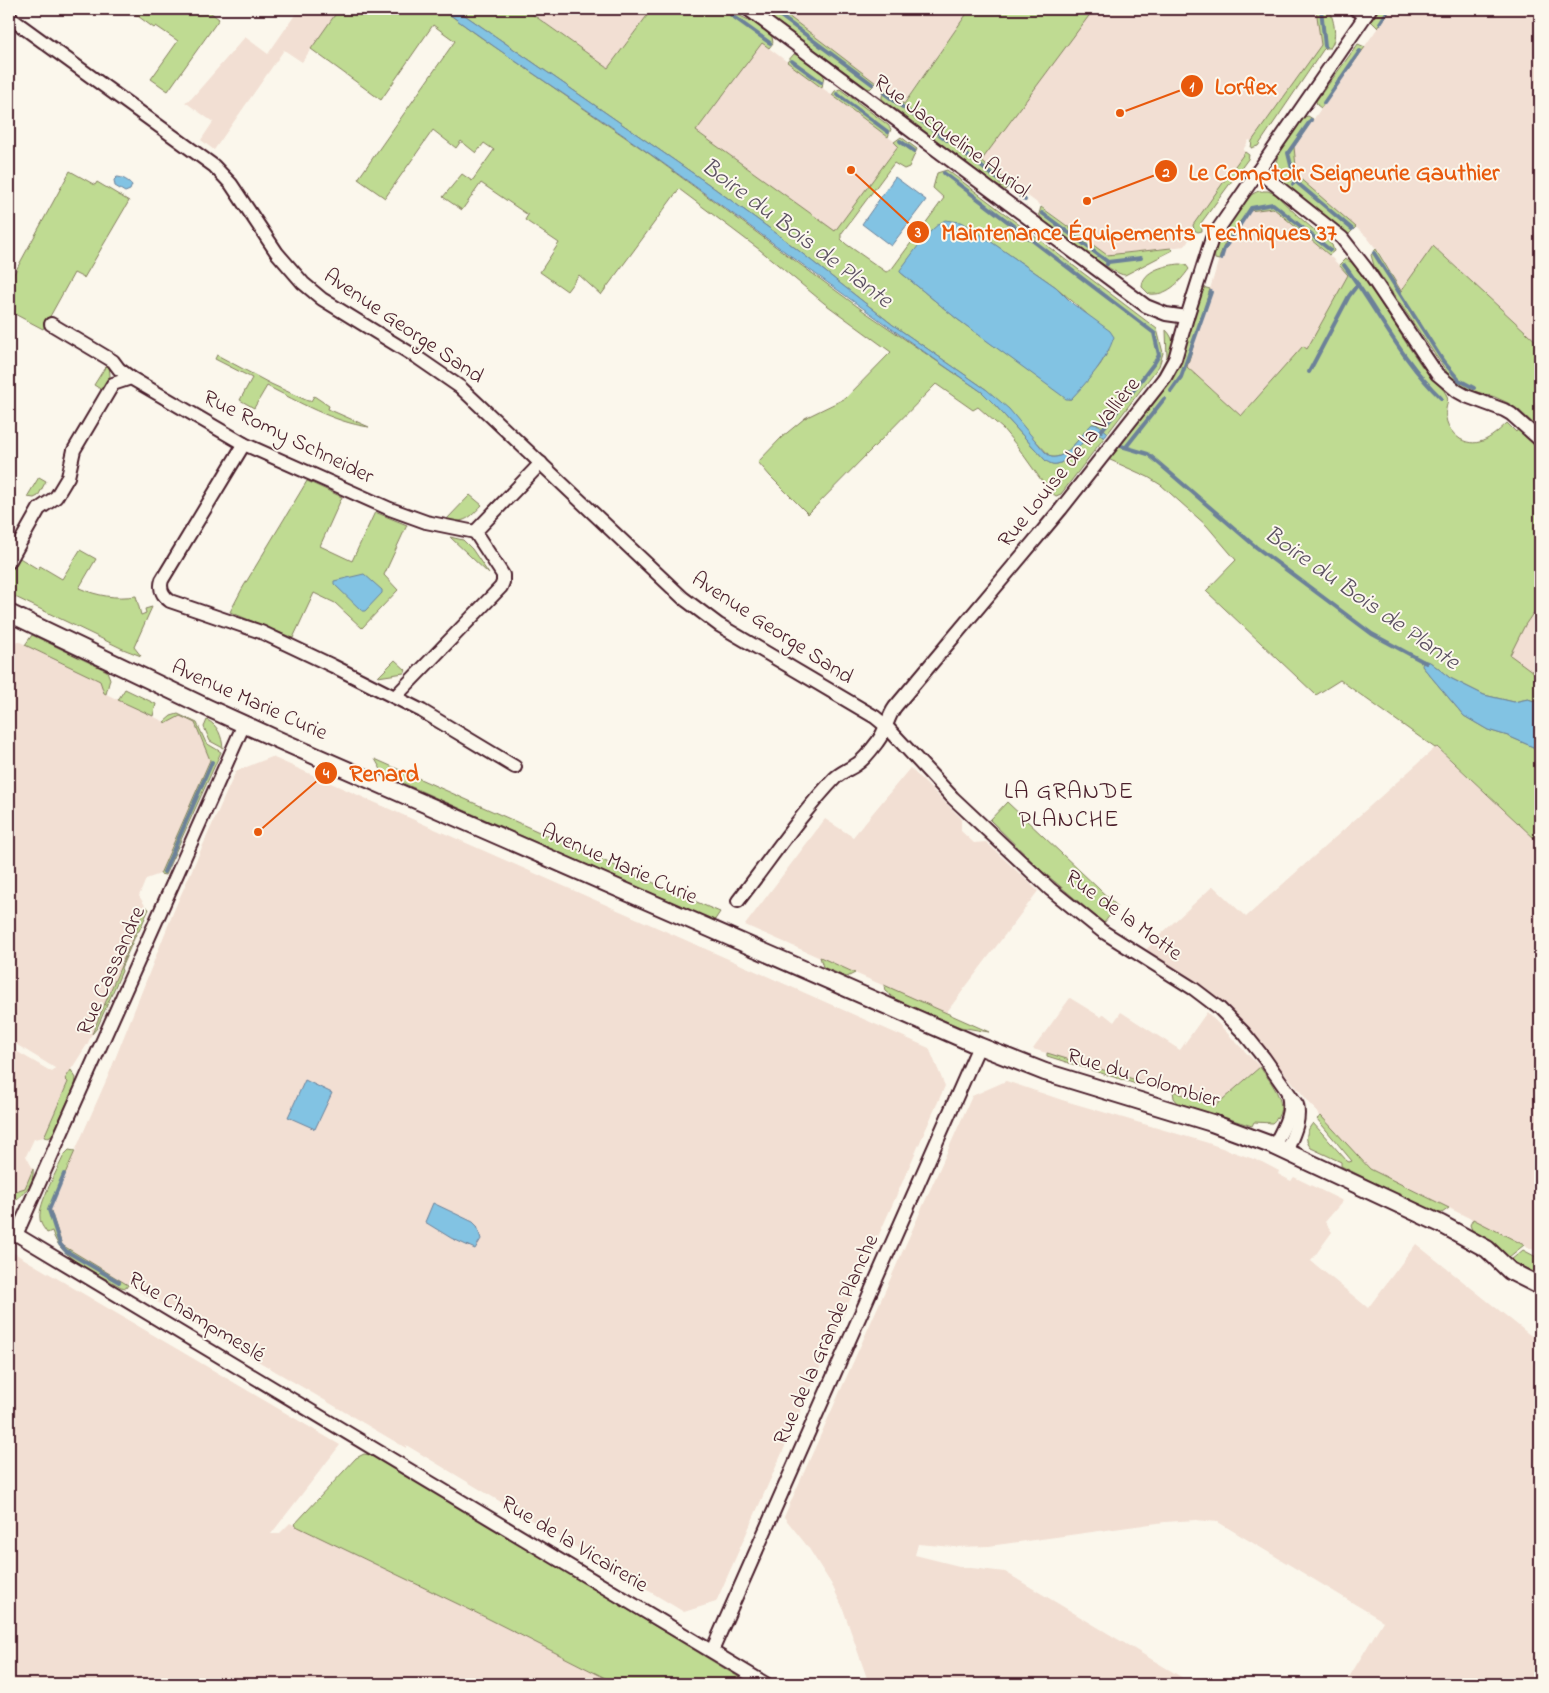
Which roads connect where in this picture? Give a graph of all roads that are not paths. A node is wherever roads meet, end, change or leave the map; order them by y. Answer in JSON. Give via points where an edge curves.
{"nodes":[{"id":1,"x":12,"y":9,"type":"edge"},
{"id":2,"x":748,"y":9,"type":"edge"},
{"id":3,"x":1364,"y":11,"type":"edge"},
{"id":4,"x":9,"y":12,"type":"edge"},
{"id":5,"x":9,"y":17,"type":"edge"},
{"id":6,"x":1258,"y":172,"type":"junction"},
{"id":7,"x":1187,"y":316,"type":"junction"},
{"id":8,"x":51,"y":324,"type":"dead end"},
{"id":9,"x":113,"y":361,"type":"junction"},
{"id":10,"x":131,"y":378,"type":"junction"},
{"id":11,"x":112,"y":384,"type":"junction"},
{"id":12,"x":1540,"y":440,"type":"edge"},
{"id":13,"x":244,"y":444,"type":"junction"},
{"id":14,"x":541,"y":463,"type":"junction"},
{"id":15,"x":475,"y":532,"type":"junction"},
{"id":16,"x":9,"y":562,"type":"edge"},
{"id":17,"x":9,"y":613,"type":"edge"},
{"id":18,"x":395,"y":697,"type":"junction"},
{"id":19,"x":244,"y":724,"type":"junction"},
{"id":20,"x":886,"y":726,"type":"junction"},
{"id":21,"x":515,"y":767,"type":"dead end"},
{"id":22,"x":738,"y":901,"type":"dead end"},
{"id":23,"x":721,"y":934,"type":"joint"},
{"id":24,"x":978,"y":1046,"type":"junction"},
{"id":25,"x":1280,"y":1149,"type":"junction"},
{"id":26,"x":13,"y":1233,"type":"edge"},
{"id":27,"x":1540,"y":1286,"type":"edge"},
{"id":28,"x":362,"y":1441,"type":"joint"},
{"id":29,"x":712,"y":1651,"type":"junction"},
{"id":30,"x":766,"y":1684,"type":"edge"}],
"edges":[{"from":1,"to":4,"type":"street"},
{"from":2,"to":7,"type":"street","name":"Rue Jacqueline Auriol","via":[[1146,306],[1166,314]]},
{"from":3,"to":6,"type":"street","name":"Rue Louise de la Vallière"},
{"from":5,"to":14,"type":"street","name":"Avenue George Sand","via":[[214,166],[235,189],[277,254],[303,283],[322,299],[450,379]]},
{"from":6,"to":7,"type":"street","name":"Rue Louise de la Vallière","via":[[1212,238]]},
{"from":6,"to":12,"type":"street","via":[[1349,246],[1442,379],[1466,396],[1511,414]]},
{"from":7,"to":20,"type":"street","name":"Rue Louise de la Vallière","via":[[1175,359],[1165,377],[1061,509],[891,712]]},
{"from":8,"to":9,"type":"street","name":"Rue Romy Schneider"},
{"from":9,"to":10,"type":"street","name":"Rue Romy Schneider"},
{"from":9,"to":11,"type":"street","via":[[116,370]]},
{"from":10,"to":11,"type":"street"},
{"from":10,"to":13,"type":"street","name":"Rue Romy Schneider"},
{"from":11,"to":16,"type":"street","via":[[74,450],[68,478],[56,497],[39,510]]},
{"from":13,"to":15,"type":"street","name":"Rue Romy Schneider","via":[[390,509],[426,522]]},
{"from":13,"to":18,"type":"street","via":[[162,580],[161,589],[165,596],[261,632]]},
{"from":14,"to":15,"type":"street"},
{"from":14,"to":20,"type":"street","name":"Avenue George Sand","via":[[694,607]]},
{"from":15,"to":18,"type":"street","via":[[503,575],[501,587]]},
{"from":17,"to":19,"type":"main road","name":"Avenue Marie Curie"},
{"from":18,"to":21,"type":"street"},
{"from":19,"to":23,"type":"main road","name":"Avenue Marie Curie"},
{"from":19,"to":26,"type":"street","name":"Rue Cassandre"},
{"from":20,"to":22,"type":"street","name":"Rue Louise de la Vallière","via":[[879,740],[859,763],[834,779]]},
{"from":20,"to":25,"type":"street","name":"Rue de la Motte","via":[[952,798],[1050,889],[1108,934],[1194,989],[1244,1033],[1297,1105],[1299,1113],[1295,1129]]},
{"from":23,"to":24,"type":"main road","name":"Rue du Colombier"},
{"from":24,"to":25,"type":"main road","name":"Rue du Colombier","via":[[1045,1072],[1212,1123]]},
{"from":24,"to":29,"type":"street","name":"Rue de la Grande Planche"},
{"from":25,"to":27,"type":"main road","name":"Rue du Colombier","via":[[1441,1224],[1487,1249],[1510,1271]]},
{"from":26,"to":28,"type":"street","name":"Rue Champmeslé"},
{"from":28,"to":29,"type":"street","name":"Rue de la Vicairerie"},
{"from":29,"to":30,"type":"street","name":"Rue de la Vicairerie"}]}
